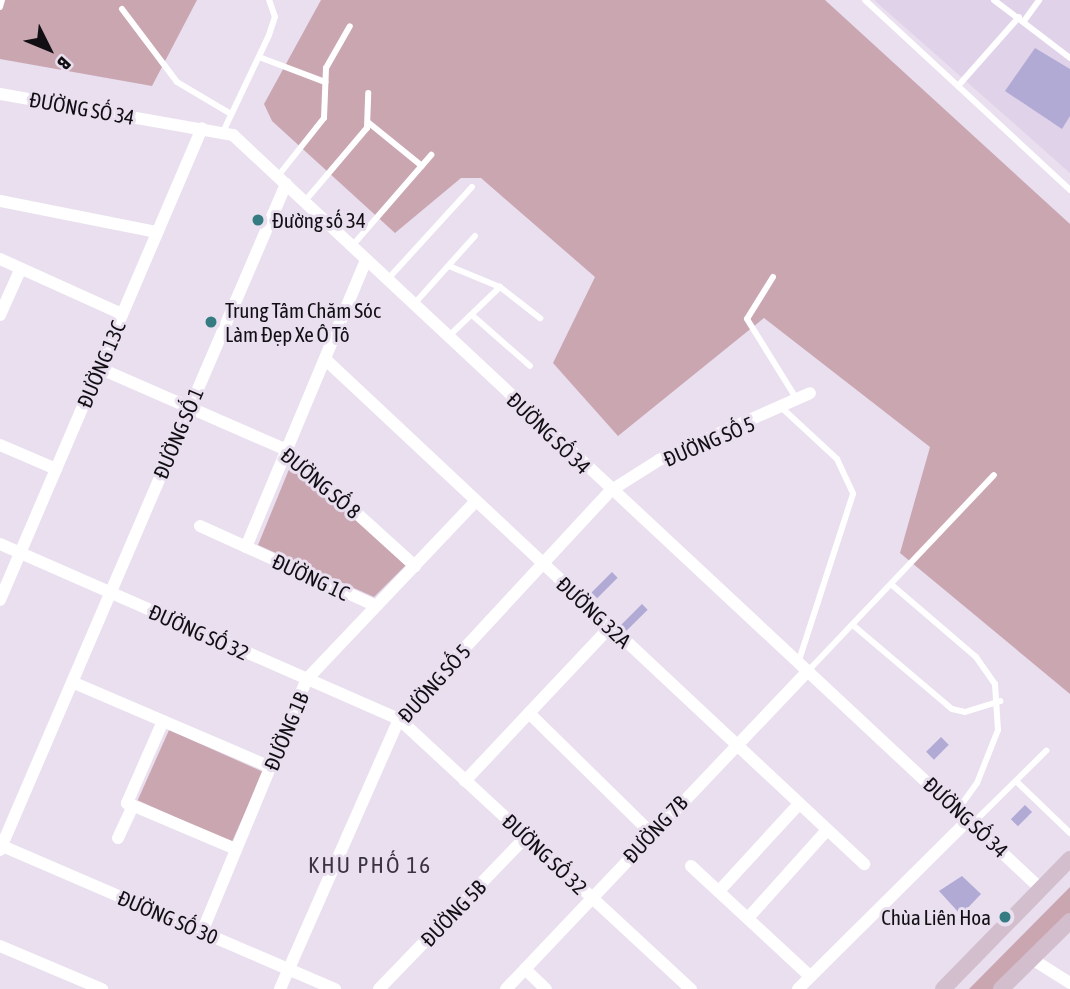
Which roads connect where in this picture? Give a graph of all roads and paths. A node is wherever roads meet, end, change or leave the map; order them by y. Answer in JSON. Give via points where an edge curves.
{"nodes":[{"id":1,"x":2,"y":0,"type":"edge"},
{"id":2,"x":269,"y":0,"type":"edge"},
{"id":3,"x":865,"y":0,"type":"edge"},
{"id":4,"x":994,"y":0,"type":"edge"},
{"id":5,"x":1040,"y":0,"type":"edge"},
{"id":6,"x":0,"y":7,"type":"edge"},
{"id":7,"x":122,"y":9,"type":"dead end"},
{"id":8,"x":1021,"y":19,"type":"junction"},
{"id":9,"x":350,"y":26,"type":"dead end"},
{"id":10,"x":259,"y":57,"type":"junction"},
{"id":11,"x":1070,"y":58,"type":"edge"},
{"id":12,"x":325,"y":82,"type":"junction"},
{"id":13,"x":958,"y":86,"type":"junction"},
{"id":14,"x":368,"y":93,"type":"dead end"},
{"id":15,"x":0,"y":94,"type":"edge"},
{"id":16,"x":231,"y":114,"type":"junction"},
{"id":17,"x":369,"y":122,"type":"junction"},
{"id":18,"x":202,"y":128,"type":"junction"},
{"id":19,"x":223,"y":132,"type":"junction"},
{"id":20,"x":431,"y":155,"type":"dead end"},
{"id":21,"x":422,"y":166,"type":"junction"},
{"id":22,"x":282,"y":180,"type":"junction"},
{"id":23,"x":472,"y":187,"type":"dead end"},
{"id":24,"x":1070,"y":190,"type":"edge"},
{"id":25,"x":0,"y":201,"type":"edge"},
{"id":26,"x":305,"y":201,"type":"junction"},
{"id":27,"x":157,"y":232,"type":"junction"},
{"id":28,"x":475,"y":236,"type":"dead end"},
{"id":29,"x":352,"y":246,"type":"junction"},
{"id":30,"x":0,"y":259,"type":"edge"},
{"id":31,"x":366,"y":260,"type":"junction"},
{"id":32,"x":449,"y":266,"type":"junction"},
{"id":33,"x":21,"y":268,"type":"junction"},
{"id":34,"x":773,"y":277,"type":"dead end"},
{"id":35,"x":387,"y":280,"type":"junction"},
{"id":36,"x":500,"y":287,"type":"junction"},
{"id":37,"x":414,"y":305,"type":"junction"},
{"id":38,"x":122,"y":314,"type":"junction"},
{"id":39,"x":0,"y":315,"type":"edge"},
{"id":40,"x":472,"y":315,"type":"junction"},
{"id":41,"x":540,"y":318,"type":"dead end"},
{"id":42,"x":448,"y":337,"type":"junction"},
{"id":43,"x":325,"y":359,"type":"junction"},
{"id":44,"x":530,"y":366,"type":"dead end"},
{"id":45,"x":99,"y":368,"type":"junction"},
{"id":46,"x":810,"y":393,"type":"dead end"},
{"id":47,"x":797,"y":400,"type":"junction"},
{"id":48,"x":189,"y":407,"type":"junction"},
{"id":49,"x":782,"y":408,"type":"junction"},
{"id":50,"x":0,"y":445,"type":"edge"},
{"id":51,"x":287,"y":450,"type":"junction"},
{"id":52,"x":56,"y":469,"type":"junction"},
{"id":53,"x":994,"y":475,"type":"dead end"},
{"id":54,"x":610,"y":491,"type":"junction"},
{"id":55,"x":476,"y":501,"type":"junction"},
{"id":56,"x":200,"y":526,"type":"dead end"},
{"id":57,"x":0,"y":544,"type":"edge"},
{"id":58,"x":246,"y":547,"type":"junction"},
{"id":59,"x":20,"y":553,"type":"junction"},
{"id":60,"x":543,"y":564,"type":"junction"},
{"id":61,"x":415,"y":566,"type":"junction"},
{"id":62,"x":892,"y":585,"type":"junction"},
{"id":63,"x":111,"y":593,"type":"junction"},
{"id":64,"x":0,"y":600,"type":"edge"},
{"id":65,"x":376,"y":606,"type":"junction"},
{"id":66,"x":854,"y":626,"type":"junction"},
{"id":67,"x":610,"y":627,"type":"junction"},
{"id":68,"x":802,"y":668,"type":"junction"},
{"id":69,"x":307,"y":679,"type":"junction"},
{"id":70,"x":72,"y":682,"type":"junction"},
{"id":71,"x":1000,"y":701,"type":"junction"},
{"id":72,"x":528,"y":713,"type":"junction"},
{"id":73,"x":399,"y":719,"type":"junction"},
{"id":74,"x":163,"y":721,"type":"junction"},
{"id":75,"x":735,"y":744,"type":"junction"},
{"id":76,"x":1046,"y":751,"type":"dead end"},
{"id":77,"x":270,"y":767,"type":"junction"},
{"id":78,"x":465,"y":781,"type":"junction"},
{"id":79,"x":1016,"y":781,"type":"junction"},
{"id":80,"x":799,"y":804,"type":"junction"},
{"id":81,"x":133,"y":806,"type":"junction"},
{"id":82,"x":958,"y":808,"type":"junction"},
{"id":83,"x":971,"y":821,"type":"junction"},
{"id":84,"x":827,"y":830,"type":"junction"},
{"id":85,"x":651,"y":833,"type":"junction"},
{"id":86,"x":1070,"y":833,"type":"edge"},
{"id":87,"x":526,"y":837,"type":"junction"},
{"id":88,"x":118,"y":838,"type":"dead end"},
{"id":89,"x":1,"y":847,"type":"edge"},
{"id":90,"x":236,"y":849,"type":"junction"},
{"id":91,"x":1070,"y":859,"type":"edge"},
{"id":92,"x":864,"y":864,"type":"dead end"},
{"id":93,"x":691,"y":866,"type":"dead end"},
{"id":94,"x":1041,"y":889,"type":"junction"},
{"id":95,"x":719,"y":891,"type":"junction"},
{"id":96,"x":591,"y":897,"type":"junction"},
{"id":97,"x":748,"y":918,"type":"junction"},
{"id":98,"x":1070,"y":921,"type":"edge"},
{"id":99,"x":202,"y":932,"type":"junction"},
{"id":100,"x":0,"y":946,"type":"edge"},
{"id":101,"x":1032,"y":959,"type":"junction"},
{"id":102,"x":288,"y":969,"type":"junction"},
{"id":103,"x":525,"y":969,"type":"junction"},
{"id":104,"x":811,"y":977,"type":"junction"},
{"id":105,"x":1070,"y":982,"type":"edge"},
{"id":106,"x":102,"y":989,"type":"edge"},
{"id":107,"x":280,"y":989,"type":"edge"},
{"id":108,"x":335,"y":989,"type":"edge"},
{"id":109,"x":379,"y":989,"type":"edge"},
{"id":110,"x":506,"y":989,"type":"edge"},
{"id":111,"x":546,"y":989,"type":"edge"},
{"id":112,"x":691,"y":989,"type":"edge"},
{"id":113,"x":798,"y":989,"type":"edge"},
{"id":114,"x":943,"y":989,"type":"edge"},
{"id":115,"x":1001,"y":989,"type":"edge"}],
"edges":[{"from":1,"to":6,"type":"lane"},
{"from":2,"to":10,"type":"lane","via":[[275,17]]},
{"from":3,"to":13,"type":"lane"},
{"from":4,"to":8,"type":"lane"},
{"from":5,"to":8,"type":"lane"},
{"from":7,"to":16,"type":"lane","via":[[177,82]]},
{"from":8,"to":11,"type":"lane"},
{"from":8,"to":13,"type":"lane"},
{"from":9,"to":12,"type":"lane","via":[[326,68]]},
{"from":10,"to":12,"type":"lane"},
{"from":10,"to":16,"type":"lane"},
{"from":12,"to":22,"type":"lane","via":[[324,118]]},
{"from":13,"to":24,"type":"lane"},
{"from":14,"to":17,"type":"lane"},
{"from":15,"to":18,"type":"street","name":"ĐƯỜNG SỐ 34"},
{"from":16,"to":19,"type":"lane"},
{"from":17,"to":21,"type":"lane"},
{"from":17,"to":26,"type":"lane"},
{"from":18,"to":19,"type":"street","name":"ĐƯỜNG SỐ 34"},
{"from":18,"to":27,"type":"street","name":"ĐƯỜNG 13C"},
{"from":19,"to":22,"type":"street","name":"ĐƯỜNG SỐ 34"},
{"from":20,"to":21,"type":"lane"},
{"from":21,"to":29,"type":"lane"},
{"from":22,"to":26,"type":"street","name":"ĐƯỜNG SỐ 34"},
{"from":22,"to":48,"type":"street","name":"ĐƯỜNG SỐ 1"},
{"from":23,"to":35,"type":"lane"},
{"from":25,"to":27,"type":"street"},
{"from":26,"to":29,"type":"street","name":"ĐƯỜNG SỐ 34"},
{"from":27,"to":38,"type":"street","name":"ĐƯỜNG 13C"},
{"from":28,"to":32,"type":"lane"},
{"from":29,"to":31,"type":"street","name":"ĐƯỜNG SỐ 34"},
{"from":30,"to":33,"type":"street"},
{"from":31,"to":35,"type":"street","name":"ĐƯỜNG SỐ 34"},
{"from":31,"to":43,"type":"street","name":"ĐƯỜNG 1C"},
{"from":32,"to":36,"type":"lane"},
{"from":32,"to":37,"type":"lane"},
{"from":33,"to":38,"type":"street"},
{"from":33,"to":39,"type":"street"},
{"from":34,"to":47,"type":"lane","via":[[747,318]]},
{"from":35,"to":37,"type":"street","name":"ĐƯỜNG SỐ 34"},
{"from":36,"to":40,"type":"lane"},
{"from":36,"to":41,"type":"lane"},
{"from":37,"to":42,"type":"street","name":"ĐƯỜNG SỐ 34"},
{"from":38,"to":45,"type":"street","name":"ĐƯỜNG 13C"},
{"from":40,"to":42,"type":"lane"},
{"from":40,"to":44,"type":"lane"},
{"from":42,"to":54,"type":"street","name":"ĐƯỜNG SỐ 34"},
{"from":43,"to":51,"type":"street","name":"ĐƯỜNG 1C"},
{"from":43,"to":55,"type":"street","name":"ĐƯỜNG 32A"},
{"from":45,"to":48,"type":"street","name":"ĐƯỜNG SỐ 8"},
{"from":45,"to":52,"type":"street","name":"ĐƯỜNG 13C"},
{"from":46,"to":47,"type":"street","name":"ĐƯỜNG SỐ 5"},
{"from":47,"to":49,"type":"street","name":"ĐƯỜNG SỐ 5"},
{"from":48,"to":51,"type":"street","name":"ĐƯỜNG SỐ 8"},
{"from":48,"to":63,"type":"street","name":"ĐƯỜNG SỐ 1"},
{"from":49,"to":54,"type":"street","name":"ĐƯỜNG SỐ 5","via":[[659,460]]},
{"from":49,"to":68,"type":"lane","via":[[837,459],[853,494]]},
{"from":50,"to":52,"type":"street"},
{"from":51,"to":58,"type":"street","name":"ĐƯỜNG 1C"},
{"from":51,"to":61,"type":"street","name":"ĐƯỜNG SỐ 8"},
{"from":52,"to":59,"type":"street","name":"ĐƯỜNG 13C"},
{"from":53,"to":62,"type":"lane"},
{"from":54,"to":60,"type":"street","name":"ĐƯỜNG SỐ 5"},
{"from":54,"to":68,"type":"street","name":"ĐƯỜNG SỐ 34"},
{"from":55,"to":60,"type":"street","name":"ĐƯỜNG 32A"},
{"from":55,"to":61,"type":"street","name":"ĐƯỜNG 1B"},
{"from":56,"to":58,"type":"street","name":"ĐƯỜNG 1C"},
{"from":57,"to":59,"type":"street","name":"ĐƯỜNG SỐ 32"},
{"from":58,"to":65,"type":"street","name":"ĐƯỜNG 1C"},
{"from":59,"to":63,"type":"street","name":"ĐƯỜNG SỐ 32"},
{"from":59,"to":64,"type":"street","name":"ĐƯỜNG 13C"},
{"from":60,"to":67,"type":"street","name":"ĐƯỜNG 32A"},
{"from":60,"to":73,"type":"street","name":"ĐƯỜNG SỐ 5"},
{"from":61,"to":65,"type":"street","name":"ĐƯỜNG 1B"},
{"from":62,"to":66,"type":"lane"},
{"from":62,"to":71,"type":"lane","via":[[976,657]]},
{"from":63,"to":69,"type":"street","name":"ĐƯỜNG SỐ 32"},
{"from":63,"to":70,"type":"street","name":"ĐƯỜNG SỐ 1"},
{"from":65,"to":69,"type":"street","name":"ĐƯỜNG 1B"},
{"from":66,"to":68,"type":"lane"},
{"from":66,"to":71,"type":"lane","via":[[952,709],[984,709]]},
{"from":67,"to":72,"type":"street"},
{"from":67,"to":75,"type":"street","name":"ĐƯỜNG 32A"},
{"from":68,"to":75,"type":"street","name":"ĐƯỜNG 7B"},
{"from":68,"to":82,"type":"street","name":"ĐƯỜNG SỐ 34"},
{"from":69,"to":73,"type":"street","name":"ĐƯỜNG SỐ 32"},
{"from":69,"to":77,"type":"street","name":"ĐƯỜNG 1B"},
{"from":70,"to":74,"type":"street"},
{"from":70,"to":89,"type":"street","name":"ĐƯỜNG SỐ 1"},
{"from":71,"to":82,"type":"lane","via":[[990,752]]},
{"from":72,"to":78,"type":"street"},
{"from":72,"to":85,"type":"street"},
{"from":73,"to":78,"type":"street","name":"ĐƯỜNG SỐ 32"},
{"from":73,"to":102,"type":"street","name":"ĐƯỜNG SỐ 5"},
{"from":74,"to":77,"type":"street"},
{"from":74,"to":81,"type":"street","via":[[127,803]]},
{"from":75,"to":80,"type":"street","name":"ĐƯỜNG 32A"},
{"from":75,"to":85,"type":"street","name":"ĐƯỜNG 7B"},
{"from":76,"to":79,"type":"lane"},
{"from":77,"to":90,"type":"street","name":"ĐƯỜNG 1B"},
{"from":78,"to":87,"type":"street","name":"ĐƯỜNG SỐ 32"},
{"from":79,"to":83,"type":"lane"},
{"from":79,"to":86,"type":"lane"},
{"from":80,"to":84,"type":"street","name":"ĐƯỜNG 32A"},
{"from":80,"to":95,"type":"street"},
{"from":81,"to":88,"type":"street"},
{"from":81,"to":90,"type":"street"},
{"from":82,"to":83,"type":"street","name":"ĐƯỜNG SỐ 34"},
{"from":83,"to":94,"type":"street","name":"ĐƯỜNG SỐ 34"},
{"from":83,"to":104,"type":"street"},
{"from":84,"to":92,"type":"street","name":"ĐƯỜNG 32A"},
{"from":84,"to":97,"type":"street"},
{"from":85,"to":96,"type":"street","name":"ĐƯỜNG 7B"},
{"from":87,"to":96,"type":"street","name":"ĐƯỜNG SỐ 32"},
{"from":87,"to":109,"type":"street","name":"ĐƯỜNG 5B"},
{"from":89,"to":99,"type":"street","name":"ĐƯỜNG SỐ 30"},
{"from":90,"to":99,"type":"street","name":"ĐƯỜNG 1B"},
{"from":91,"to":94,"type":"main road"},
{"from":93,"to":95,"type":"street"},
{"from":94,"to":114,"type":"main road"},
{"from":95,"to":97,"type":"street"},
{"from":96,"to":103,"type":"street","name":"ĐƯỜNG 7B"},
{"from":96,"to":112,"type":"street","name":"ĐƯỜNG SỐ 32"},
{"from":97,"to":104,"type":"street"},
{"from":98,"to":101,"type":"main road"},
{"from":99,"to":102,"type":"street","name":"ĐƯỜNG SỐ 30"},
{"from":100,"to":106,"type":"street"},
{"from":101,"to":105,"type":"street"},
{"from":101,"to":115,"type":"main road"},
{"from":102,"to":107,"type":"street","name":"ĐƯỜNG SỐ 5"},
{"from":102,"to":108,"type":"street","name":"ĐƯỜNG SỐ 30"},
{"from":103,"to":110,"type":"street","name":"ĐƯỜNG 7B"},
{"from":103,"to":111,"type":"street"},
{"from":104,"to":113,"type":"street"}]}
